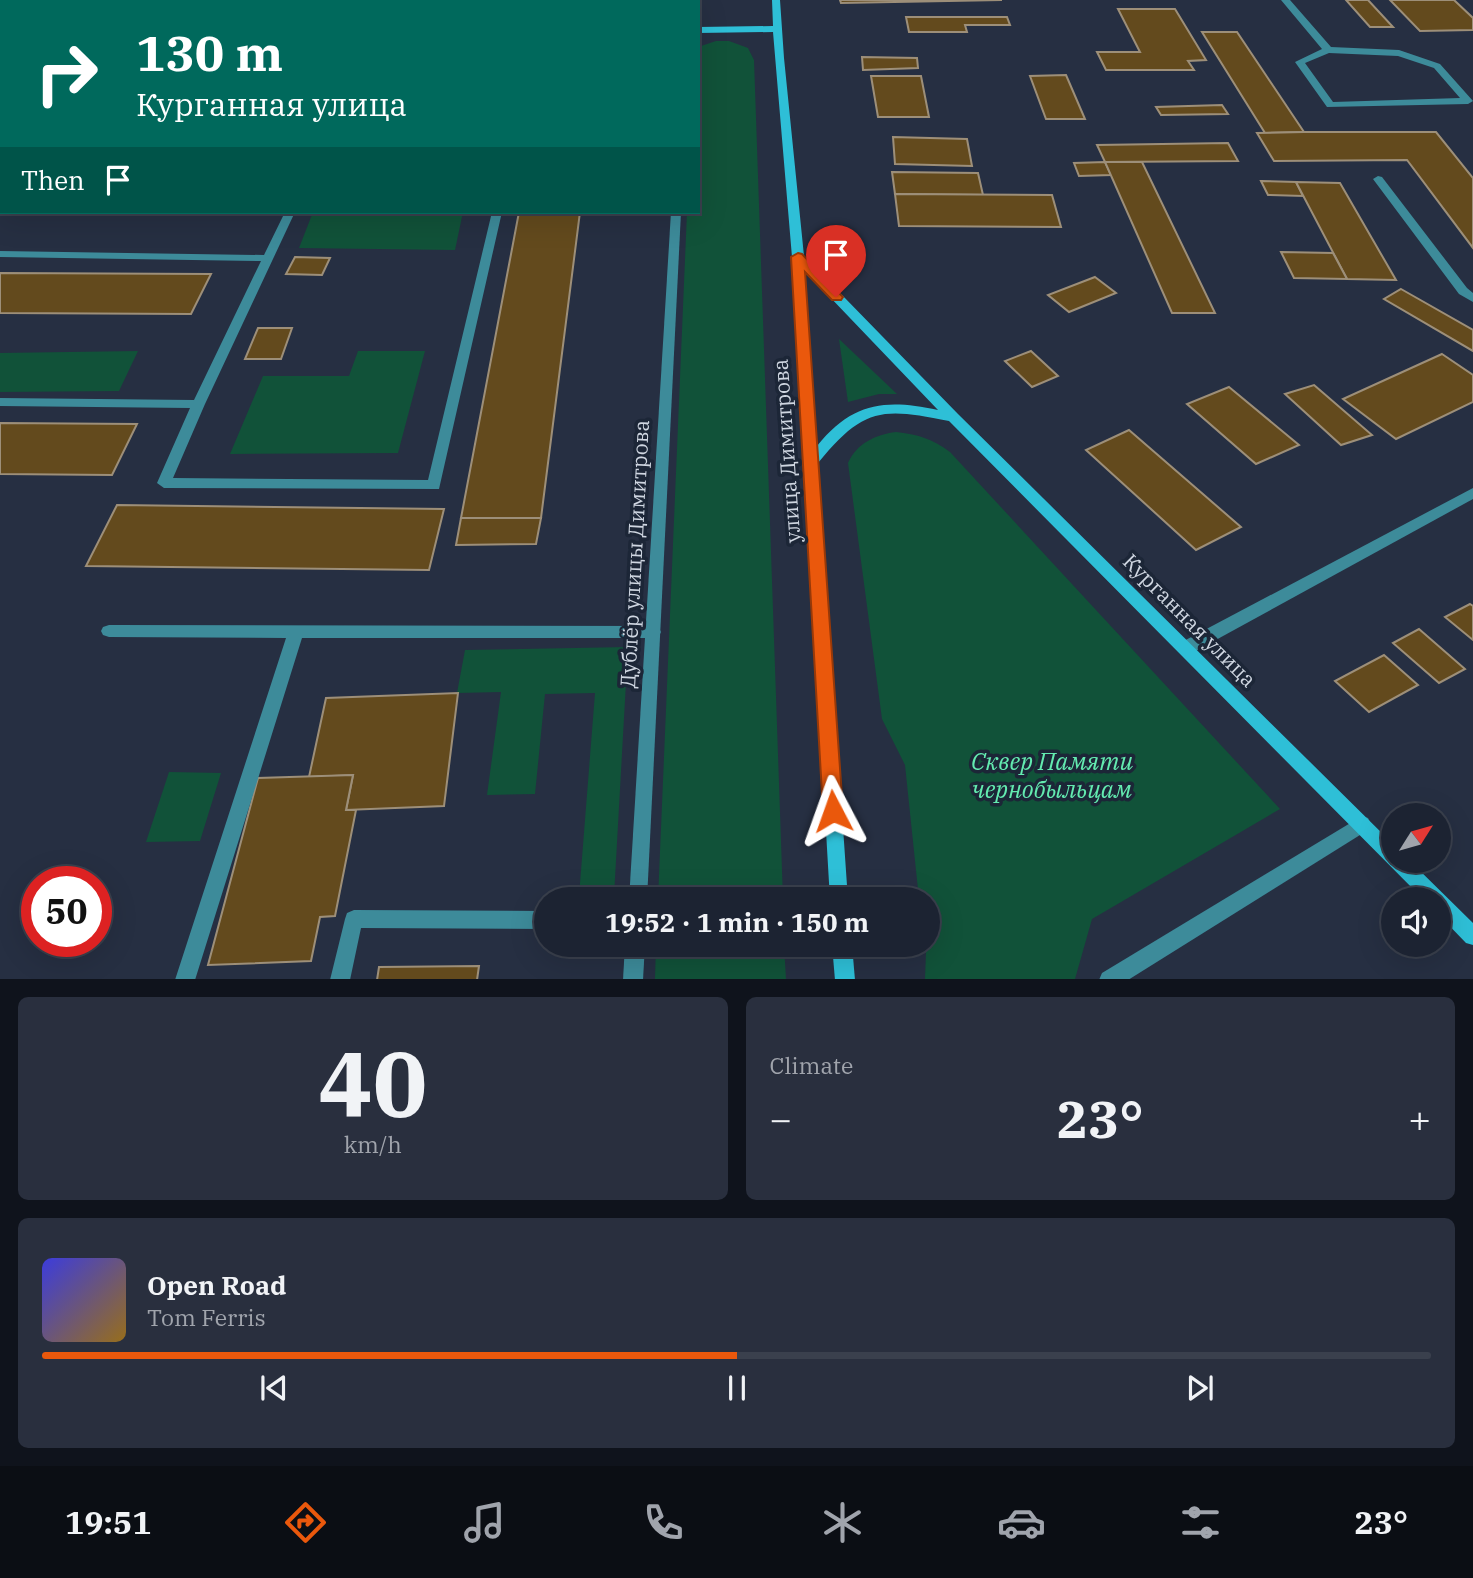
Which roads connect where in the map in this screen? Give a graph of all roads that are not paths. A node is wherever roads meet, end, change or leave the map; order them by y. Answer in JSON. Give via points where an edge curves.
{"nodes":[{"id":1,"x":776,"y":0,"type":"edge"},
{"id":2,"x":1285,"y":0,"type":"edge"},
{"id":3,"x":700,"y":21,"type":"edge"},
{"id":4,"x":777,"y":24,"type":"junction"},
{"id":5,"x":700,"y":30,"type":"edge"},
{"id":6,"x":1328,"y":50,"type":"junction"},
{"id":7,"x":1378,"y":179,"type":"dead end"},
{"id":8,"x":289,"y":214,"type":"edge"},
{"id":9,"x":497,"y":214,"type":"edge"},
{"id":10,"x":676,"y":214,"type":"edge"},
{"id":11,"x":0,"y":254,"type":"edge"},
{"id":12,"x":798,"y":257,"type":"junction"},
{"id":13,"x":268,"y":258,"type":"junction"},
{"id":14,"x":1473,"y":298,"type":"edge"},
{"id":15,"x":0,"y":402,"type":"edge"},
{"id":16,"x":198,"y":404,"type":"junction"},
{"id":17,"x":953,"y":417,"type":"junction"},
{"id":18,"x":809,"y":465,"type":"junction"},
{"id":19,"x":1473,"y":494,"type":"edge"},
{"id":20,"x":109,"y":631,"type":"dead end"},
{"id":21,"x":296,"y":632,"type":"junction"},
{"id":22,"x":653,"y":632,"type":"junction"},
{"id":23,"x":1186,"y":648,"type":"junction"},
{"id":24,"x":1362,"y":824,"type":"junction"},
{"id":25,"x":1381,"y":844,"type":"edge"},
{"id":26,"x":1410,"y":873,"type":"edge"},
{"id":27,"x":639,"y":887,"type":"edge"},
{"id":28,"x":838,"y":887,"type":"edge"},
{"id":29,"x":1425,"y":887,"type":"edge"},
{"id":30,"x":1451,"y":913,"type":"edge"},
{"id":31,"x":534,"y":920,"type":"edge"},
{"id":32,"x":1473,"y":936,"type":"edge"},
{"id":33,"x":634,"y":957,"type":"edge"},
{"id":34,"x":843,"y":957,"type":"edge"},
{"id":35,"x":185,"y":979,"type":"edge"},
{"id":36,"x":340,"y":979,"type":"edge"},
{"id":37,"x":633,"y":979,"type":"edge"},
{"id":38,"x":845,"y":979,"type":"edge"},
{"id":39,"x":1109,"y":979,"type":"edge"}],
"edges":[{"from":1,"to":4,"type":"main road","name":"улица Димитрова"},
{"from":2,"to":6,"type":"street"},
{"from":3,"to":4,"type":"main road"},
{"from":4,"to":5,"type":"main road"},
{"from":4,"to":12,"type":"main road","name":"улица Димитрова"},
{"from":6,"to":6,"type":"street","via":[[1300,62],[1330,105],[1468,100],[1437,66],[1399,53]]},
{"from":7,"to":14,"type":"street"},
{"from":8,"to":13,"type":"street"},
{"from":9,"to":16,"type":"street","via":[[434,485],[164,483]]},
{"from":10,"to":22,"type":"street","name":"Дублёр улицы Димитрова"},
{"from":11,"to":13,"type":"street"},
{"from":12,"to":17,"type":"main road","name":"Курганная улица"},
{"from":12,"to":18,"type":"main road","name":"улица Димитрова"},
{"from":13,"to":16,"type":"street"},
{"from":15,"to":16,"type":"street"},
{"from":17,"to":18,"type":"main road","via":[[899,408],[869,411],[845,423]]},
{"from":17,"to":23,"type":"main road","name":"Курганная улица"},
{"from":18,"to":28,"type":"main road","name":"улица Димитрова"},
{"from":19,"to":23,"type":"street"},
{"from":20,"to":21,"type":"street"},
{"from":21,"to":22,"type":"street"},
{"from":21,"to":35,"type":"street"},
{"from":22,"to":27,"type":"street","name":"Дублёр улицы Димитрова"},
{"from":23,"to":24,"type":"main road","name":"Курганная улица"},
{"from":24,"to":25,"type":"main road","name":"Курганная улица"},
{"from":24,"to":39,"type":"street"},
{"from":26,"to":29,"type":"main road"},
{"from":30,"to":32,"type":"main road"},
{"from":31,"to":36,"type":"street","via":[[354,919]]},
{"from":33,"to":37,"type":"street"},
{"from":34,"to":38,"type":"main road"}]}
